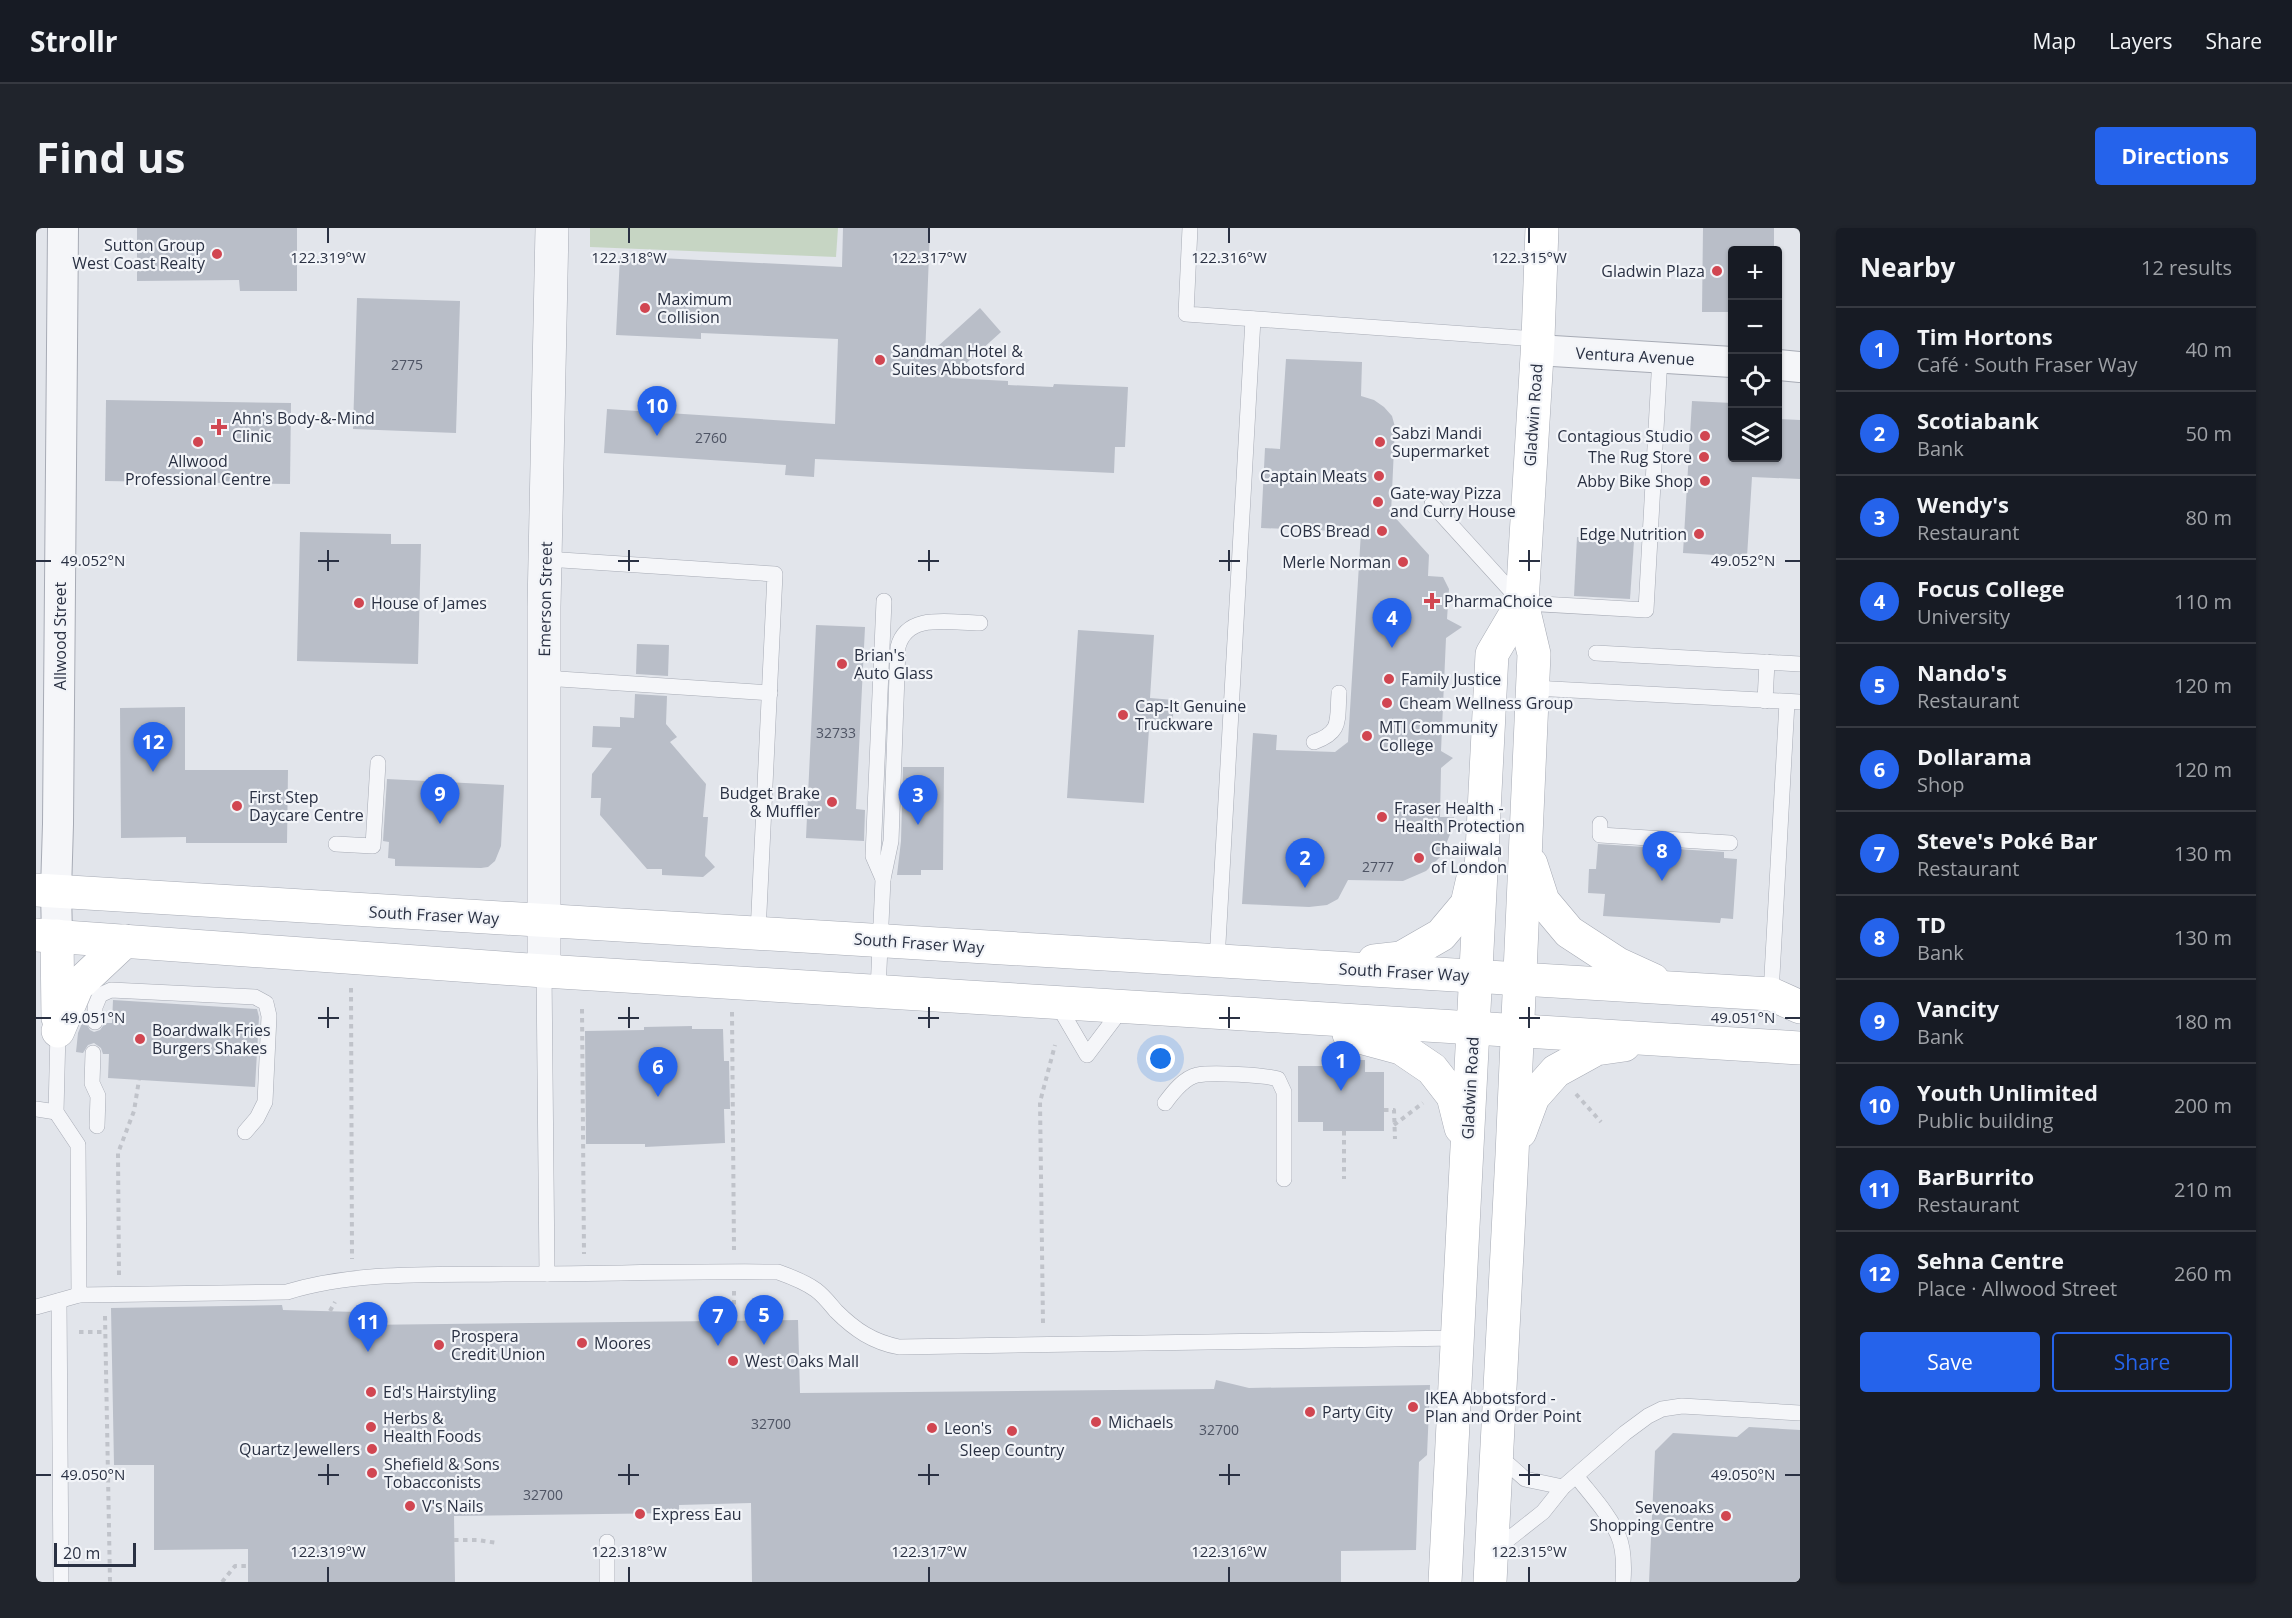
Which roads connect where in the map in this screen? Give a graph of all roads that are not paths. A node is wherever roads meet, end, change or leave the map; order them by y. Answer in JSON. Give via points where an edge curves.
{"nodes":[{"id":1,"x":63,"y":228,"type":"edge"},
{"id":2,"x":552,"y":228,"type":"edge"},
{"id":3,"x":1190,"y":228,"type":"edge"},
{"id":4,"x":1542,"y":228,"type":"edge"},
{"id":5,"x":1253,"y":319,"type":"junction"},
{"id":6,"x":1538,"y":345,"type":"junction"},
{"id":7,"x":1660,"y":357,"type":"junction"},
{"id":8,"x":1728,"y":362,"type":"edge"},
{"id":9,"x":1782,"y":365,"type":"edge"},
{"id":10,"x":1800,"y":367,"type":"edge"},
{"id":11,"x":1432,"y":504,"type":"dead end"},
{"id":12,"x":546,"y":559,"type":"junction"},
{"id":13,"x":884,"y":601,"type":"dead end"},
{"id":14,"x":1522,"y":603,"type":"junction"},
{"id":15,"x":980,"y":623,"type":"dead end"},
{"id":16,"x":1596,"y":653,"type":"dead end"},
{"id":17,"x":1767,"y":662,"type":"junction"},
{"id":18,"x":1800,"y":664,"type":"edge"},
{"id":19,"x":544,"y":678,"type":"junction"},
{"id":20,"x":1533,"y":688,"type":"junction"},
{"id":21,"x":770,"y":693,"type":"junction"},
{"id":22,"x":1339,"y":693,"type":"dead end"},
{"id":23,"x":1765,"y":701,"type":"junction"},
{"id":24,"x":1794,"y":702,"type":"edge"},
{"id":25,"x":1314,"y":742,"type":"dead end"},
{"id":26,"x":378,"y":763,"type":"dead end"},
{"id":27,"x":1600,"y":824,"type":"dead end"},
{"id":28,"x":1483,"y":829,"type":"junction"},
{"id":29,"x":1730,"y":843,"type":"dead end"},
{"id":30,"x":336,"y":844,"type":"dead end"},
{"id":31,"x":1526,"y":846,"type":"junction"},
{"id":32,"x":883,"y":879,"type":"junction"},
{"id":33,"x":46,"y":891,"type":"edge"},
{"id":34,"x":544,"y":921,"type":"junction"},
{"id":35,"x":758,"y":933,"type":"junction"},
{"id":36,"x":47,"y":935,"type":"edge"},
{"id":37,"x":880,"y":940,"type":"junction"},
{"id":38,"x":125,"y":941,"type":"junction"},
{"id":39,"x":1217,"y":961,"type":"junction"},
{"id":40,"x":1310,"y":966,"type":"junction"},
{"id":41,"x":544,"y":971,"type":"junction"},
{"id":42,"x":1475,"y":976,"type":"junction"},
{"id":43,"x":1520,"y":978,"type":"junction"},
{"id":44,"x":1668,"y":988,"type":"junction"},
{"id":45,"x":878,"y":991,"type":"junction"},
{"id":46,"x":1786,"y":1000,"type":"edge"},
{"id":47,"x":1056,"y":1002,"type":"junction"},
{"id":48,"x":1124,"y":1006,"type":"junction"},
{"id":49,"x":1287,"y":1016,"type":"junction"},
{"id":50,"x":94,"y":1022,"type":"dead end"},
{"id":51,"x":1473,"y":1028,"type":"junction"},
{"id":52,"x":58,"y":1030,"type":"junction"},
{"id":53,"x":1517,"y":1030,"type":"junction"},
{"id":54,"x":1668,"y":1040,"type":"junction"},
{"id":55,"x":1800,"y":1048,"type":"edge"},
{"id":56,"x":93,"y":1053,"type":"dead end"},
{"id":57,"x":1166,"y":1103,"type":"dead end"},
{"id":58,"x":36,"y":1109,"type":"edge"},
{"id":59,"x":56,"y":1112,"type":"junction"},
{"id":60,"x":97,"y":1126,"type":"dead end"},
{"id":61,"x":245,"y":1132,"type":"dead end"},
{"id":62,"x":1467,"y":1148,"type":"junction"},
{"id":63,"x":1512,"y":1155,"type":"junction"},
{"id":64,"x":1284,"y":1179,"type":"dead end"},
{"id":65,"x":547,"y":1274,"type":"junction"},
{"id":66,"x":80,"y":1296,"type":"junction"},
{"id":67,"x":59,"y":1301,"type":"junction"},
{"id":68,"x":36,"y":1307,"type":"edge"},
{"id":69,"x":1457,"y":1338,"type":"junction"},
{"id":70,"x":1800,"y":1413,"type":"edge"},
{"id":71,"x":1497,"y":1453,"type":"junction"},
{"id":72,"x":1577,"y":1477,"type":"junction"},
{"id":73,"x":1563,"y":1487,"type":"junction"},
{"id":74,"x":607,"y":1542,"type":"dead end"},
{"id":75,"x":1490,"y":1574,"type":"edge"},
{"id":76,"x":60,"y":1582,"type":"edge"},
{"id":77,"x":607,"y":1582,"type":"edge"},
{"id":78,"x":1445,"y":1582,"type":"edge"},
{"id":79,"x":1623,"y":1582,"type":"edge"}],
"edges":[{"from":1,"to":33,"type":"street","name":"Allwood Street","via":[[59,813]]},
{"from":2,"to":12,"type":"street","name":"Emerson Street"},
{"from":3,"to":5,"type":"lane","via":[[1186,314]]},
{"from":4,"to":6,"type":"main road","name":"Gladwin Road"},
{"from":5,"to":6,"type":"lane"},
{"from":5,"to":39,"type":"lane"},
{"from":6,"to":7,"type":"street","name":"Ventura Avenue"},
{"from":6,"to":14,"type":"main road","name":"Gladwin Road"},
{"from":7,"to":8,"type":"street","name":"Ventura Avenue"},
{"from":7,"to":14,"type":"lane","via":[[1646,610]]},
{"from":9,"to":10,"type":"street"},
{"from":11,"to":14,"type":"lane"},
{"from":12,"to":19,"type":"street","name":"Emerson Street"},
{"from":12,"to":21,"type":"lane","via":[[776,574]]},
{"from":13,"to":32,"type":"lane","via":[[873,856]]},
{"from":14,"to":20,"type":"main road","name":"Gladwin Road","via":[[1534,654]]},
{"from":14,"to":28,"type":"main road","name":"Gladwin Road","via":[[1492,654]]},
{"from":15,"to":32,"type":"lane","via":[[920,623],[905,631],[900,639],[891,842]]},
{"from":16,"to":17,"type":"lane"},
{"from":17,"to":18,"type":"lane"},
{"from":17,"to":23,"type":"lane"},
{"from":19,"to":21,"type":"lane"},
{"from":19,"to":34,"type":"street","name":"Emerson Street"},
{"from":20,"to":23,"type":"lane"},
{"from":20,"to":31,"type":"main road","name":"Gladwin Road"},
{"from":21,"to":35,"type":"lane"},
{"from":22,"to":25,"type":"lane","via":[[1337,723],[1329,736]]},
{"from":23,"to":24,"type":"lane"},
{"from":24,"to":46,"type":"lane"},
{"from":26,"to":30,"type":"lane","via":[[373,846]]},
{"from":27,"to":29,"type":"lane","via":[[1600,835]]},
{"from":28,"to":40,"type":"main road","via":[[1467,904],[1440,935],[1401,958]]},
{"from":28,"to":42,"type":"main road","name":"Gladwin Road"},
{"from":31,"to":43,"type":"main road","name":"Gladwin Road"},
{"from":31,"to":44,"type":"main road","via":[[1543,901],[1569,932],[1618,964]]},
{"from":32,"to":37,"type":"lane"},
{"from":33,"to":34,"type":"main road","name":"South Fraser Way"},
{"from":33,"to":36,"type":"street","name":"Allwood Street"},
{"from":34,"to":35,"type":"main road","name":"South Fraser Way"},
{"from":34,"to":41,"type":"street","name":"Emerson Street"},
{"from":35,"to":37,"type":"main road","name":"South Fraser Way"},
{"from":36,"to":38,"type":"main road"},
{"from":36,"to":52,"type":"main road"},
{"from":37,"to":39,"type":"main road","name":"South Fraser Way"},
{"from":37,"to":45,"type":"lane"},
{"from":38,"to":41,"type":"main road"},
{"from":38,"to":52,"type":"main road","via":[[77,986]]},
{"from":39,"to":40,"type":"main road","name":"South Fraser Way"},
{"from":40,"to":42,"type":"main road","name":"South Fraser Way"},
{"from":41,"to":45,"type":"main road"},
{"from":41,"to":65,"type":"lane"},
{"from":42,"to":43,"type":"main road","name":"South Fraser Way"},
{"from":42,"to":51,"type":"main road","name":"Gladwin Road"},
{"from":43,"to":44,"type":"main road","name":"South Fraser Way"},
{"from":43,"to":53,"type":"main road","name":"Gladwin Road"},
{"from":44,"to":46,"type":"main road","name":"South Fraser Way"},
{"from":45,"to":47,"type":"main road"},
{"from":47,"to":48,"type":"main road"},
{"from":47,"to":48,"type":"lane","via":[[1087,1055]]},
{"from":48,"to":49,"type":"main road"},
{"from":49,"to":51,"type":"main road"},
{"from":49,"to":62,"type":"main road","via":[[1401,1048],[1432,1069],[1453,1096]]},
{"from":50,"to":61,"type":"lane","via":[[100,995],[111,990],[255,997],[266,1003],[269,1016],[265,1102]]},
{"from":51,"to":53,"type":"main road"},
{"from":51,"to":62,"type":"main road","name":"Gladwin Road"},
{"from":52,"to":59,"type":"lane"},
{"from":53,"to":54,"type":"main road"},
{"from":53,"to":63,"type":"main road","name":"Gladwin Road"},
{"from":54,"to":55,"type":"main road"},
{"from":54,"to":63,"type":"main road","via":[[1596,1049],[1556,1071],[1533,1097]]},
{"from":56,"to":60,"type":"lane"},
{"from":57,"to":64,"type":"lane","via":[[1173,1092],[1196,1075],[1267,1075],[1278,1079],[1284,1092]]},
{"from":58,"to":59,"type":"lane"},
{"from":59,"to":66,"type":"lane","via":[[78,1145]]},
{"from":62,"to":69,"type":"main road","name":"Gladwin Road"},
{"from":63,"to":71,"type":"main road","name":"Gladwin Road"},
{"from":65,"to":66,"type":"lane","via":[[346,1280],[287,1292]]},
{"from":65,"to":69,"type":"lane","via":[[778,1272],[817,1290],[867,1338],[899,1347]]},
{"from":66,"to":67,"type":"lane"},
{"from":67,"to":68,"type":"lane"},
{"from":67,"to":76,"type":"lane"},
{"from":69,"to":78,"type":"main road","name":"Gladwin Road"},
{"from":70,"to":72,"type":"lane","via":[[1682,1406],[1662,1409],[1625,1433]]},
{"from":71,"to":73,"type":"lane","via":[[1525,1479]]},
{"from":71,"to":75,"type":"main road","name":"Gladwin Road"},
{"from":72,"to":73,"type":"lane"},
{"from":72,"to":79,"type":"lane","via":[[1619,1536]]},
{"from":73,"to":75,"type":"lane","via":[[1543,1512],[1505,1542]]},
{"from":74,"to":77,"type":"lane"}]}
